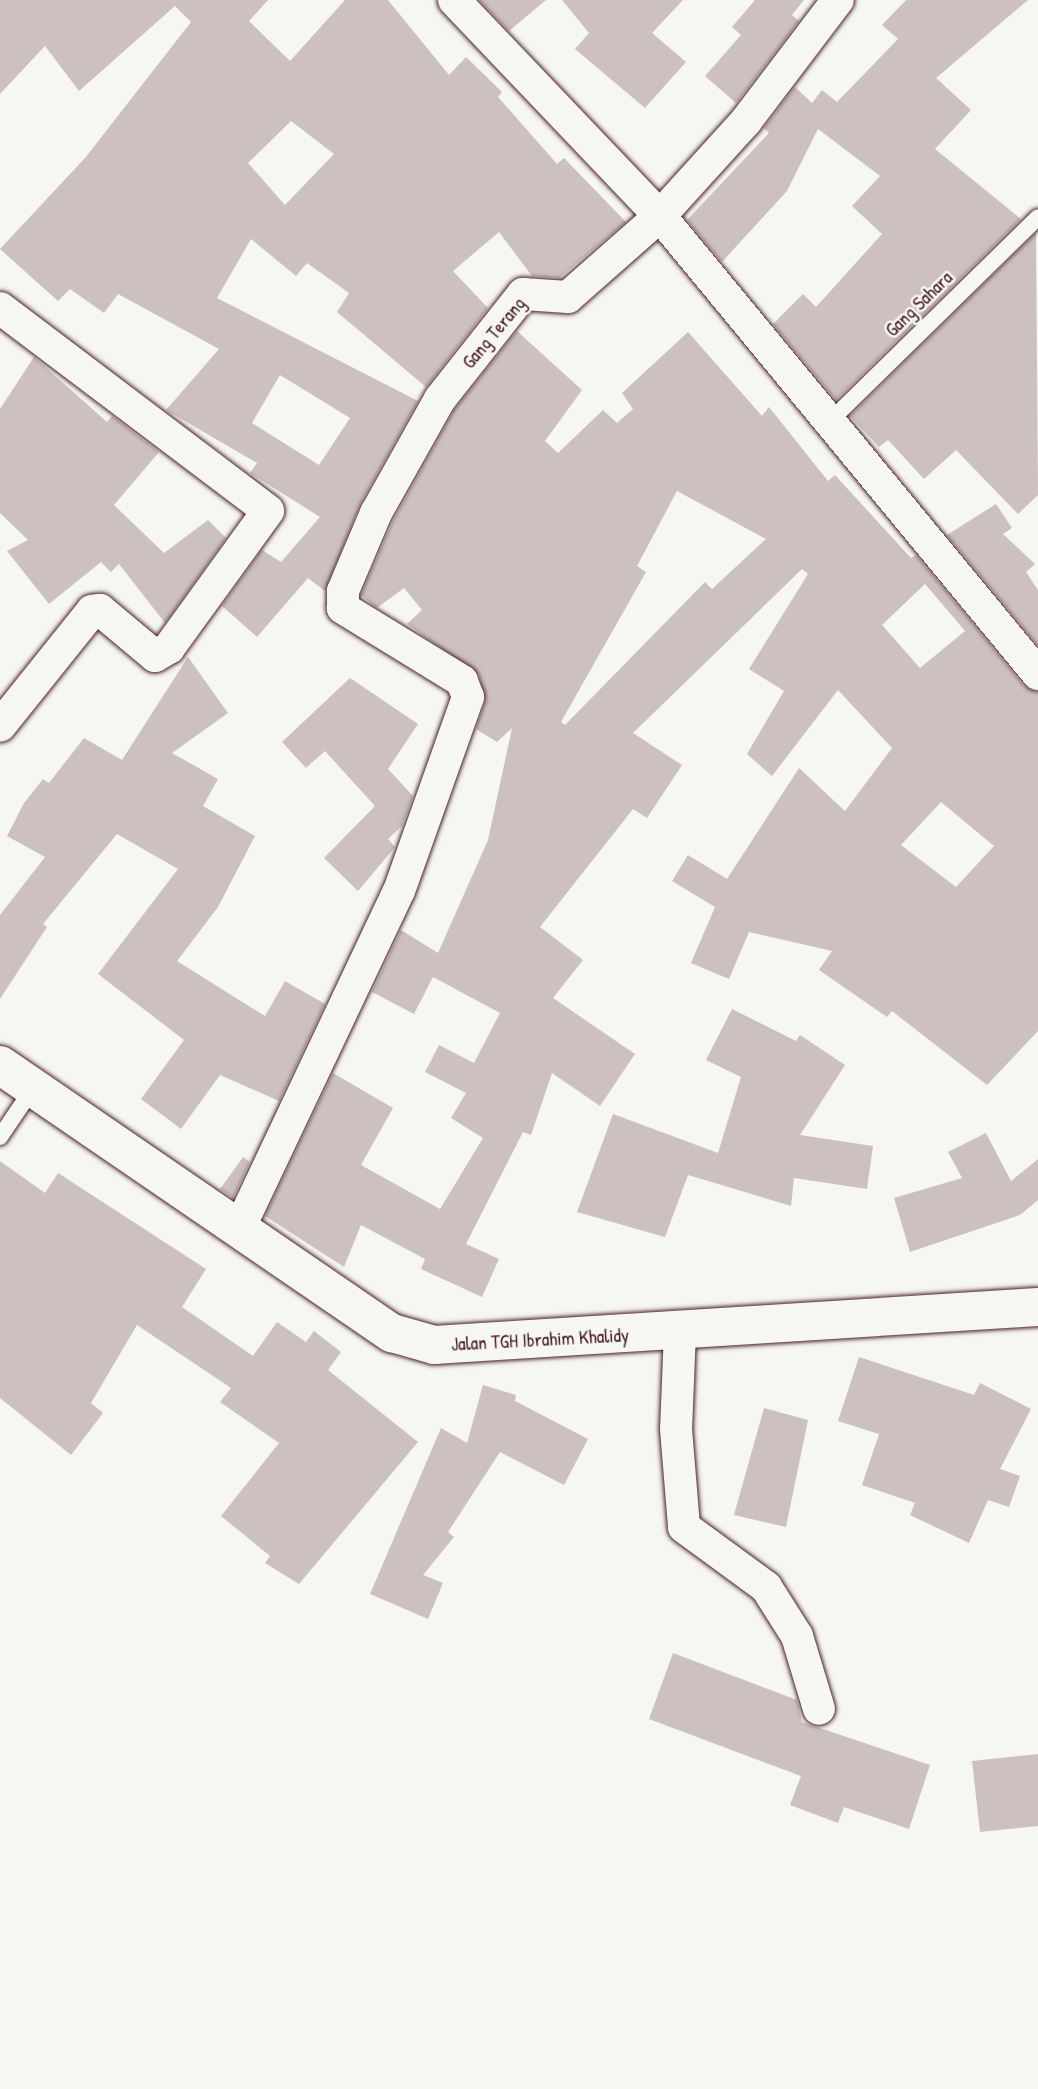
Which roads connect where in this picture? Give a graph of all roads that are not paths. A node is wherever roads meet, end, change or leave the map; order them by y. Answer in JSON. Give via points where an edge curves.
{"nodes":[{"id":1,"x":454,"y":0,"type":"edge"},
{"id":2,"x":838,"y":0,"type":"edge"},
{"id":3,"x":660,"y":216,"type":"junction"},
{"id":4,"x":1038,"y":217,"type":"edge"},
{"id":5,"x":0,"y":308,"type":"edge"},
{"id":6,"x":830,"y":421,"type":"junction"},
{"id":7,"x":1038,"y":674,"type":"edge"},
{"id":8,"x":0,"y":726,"type":"edge"},
{"id":9,"x":0,"y":1065,"type":"edge"},
{"id":10,"x":33,"y":1088,"type":"junction"},
{"id":11,"x":0,"y":1138,"type":"edge"},
{"id":12,"x":239,"y":1229,"type":"junction"},
{"id":13,"x":1038,"y":1307,"type":"edge"},
{"id":14,"x":680,"y":1331,"type":"junction"},
{"id":15,"x":819,"y":1709,"type":"dead end"}],
"edges":[{"from":1,"to":3,"type":"street"},
{"from":2,"to":3,"type":"street","via":[[747,121]]},
{"from":3,"to":6,"type":"street"},
{"from":3,"to":12,"type":"street","name":"Gang Terang","via":[[568,297],[523,295],[440,399],[376,513],[344,591],[343,608],[462,681],[468,697],[399,891]]},
{"from":4,"to":6,"type":"lane","name":"Gang Sahara"},
{"from":5,"to":8,"type":"street","via":[[268,511],[169,648],[155,656],[100,610],[92,611]]},
{"from":6,"to":7,"type":"street"},
{"from":9,"to":10,"type":"main road","name":"Jalan TGH Ibrahim Khalidy"},
{"from":10,"to":11,"type":"lane"},
{"from":10,"to":12,"type":"main road","name":"Jalan TGH Ibrahim Khalidy"},
{"from":12,"to":14,"type":"main road","name":"Jalan TGH Ibrahim Khalidy","via":[[392,1333],[433,1345]]},
{"from":13,"to":14,"type":"main road","name":"Jalan TGH Ibrahim Khalidy"},
{"from":14,"to":15,"type":"street","via":[[676,1429],[684,1527],[766,1587],[797,1636]]}]}
